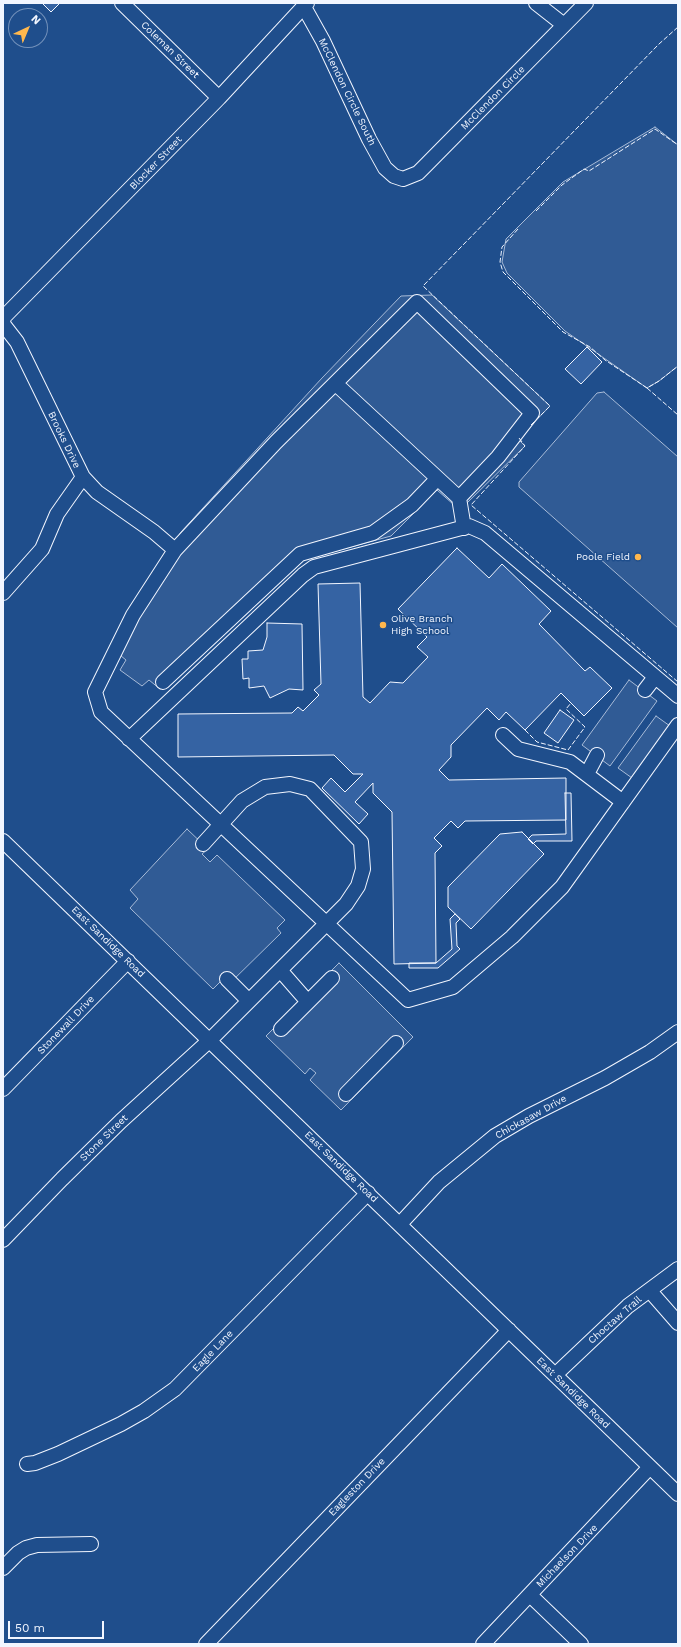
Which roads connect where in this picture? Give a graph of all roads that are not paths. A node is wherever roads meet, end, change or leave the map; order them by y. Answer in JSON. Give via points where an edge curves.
{"nodes":[{"id":1,"x":122,"y":3,"type":"edge"},
{"id":2,"x":536,"y":3,"type":"edge"},
{"id":3,"x":586,"y":3,"type":"edge"},
{"id":4,"x":306,"y":5,"type":"edge"},
{"id":5,"x":564,"y":25,"type":"junction"},
{"id":6,"x":219,"y":98,"type":"junction"},
{"id":7,"x":393,"y":175,"type":"joint"},
{"id":8,"x":3,"y":320,"type":"edge"},
{"id":9,"x":336,"y":384,"type":"junction"},
{"id":10,"x":83,"y":477,"type":"junction"},
{"id":11,"x":437,"y":479,"type":"junction"},
{"id":12,"x":459,"y":498,"type":"junction"},
{"id":13,"x":464,"y":528,"type":"junction"},
{"id":14,"x":176,"y":550,"type":"junction"},
{"id":15,"x":3,"y":593,"type":"edge"},
{"id":16,"x":655,"y":677,"type":"junction"},
{"id":17,"x":163,"y":682,"type":"dead end"},
{"id":18,"x":645,"y":690,"type":"dead end"},
{"id":19,"x":678,"y":696,"type":"edge"},
{"id":20,"x":678,"y":725,"type":"edge"},
{"id":21,"x":503,"y":735,"type":"dead end"},
{"id":22,"x":129,"y":740,"type":"junction"},
{"id":23,"x":597,"y":755,"type":"dead end"},
{"id":24,"x":587,"y":774,"type":"junction"},
{"id":25,"x":623,"y":802,"type":"junction"},
{"id":26,"x":221,"y":825,"type":"junction"},
{"id":27,"x":3,"y":841,"type":"edge"},
{"id":28,"x":203,"y":844,"type":"dead end"},
{"id":29,"x":326,"y":924,"type":"junction"},
{"id":30,"x":128,"y":960,"type":"junction"},
{"id":31,"x":280,"y":970,"type":"junction"},
{"id":32,"x":332,"y":978,"type":"dead end"},
{"id":33,"x":227,"y":979,"type":"dead end"},
{"id":34,"x":249,"y":1001,"type":"junction"},
{"id":35,"x":308,"y":1002,"type":"junction"},
{"id":36,"x":281,"y":1029,"type":"dead end"},
{"id":37,"x":678,"y":1032,"type":"edge"},
{"id":38,"x":210,"y":1040,"type":"junction"},
{"id":39,"x":396,"y":1043,"type":"dead end"},
{"id":40,"x":3,"y":1089,"type":"edge"},
{"id":41,"x":346,"y":1094,"type":"dead end"},
{"id":42,"x":368,"y":1193,"type":"junction"},
{"id":43,"x":400,"y":1224,"type":"junction"},
{"id":44,"x":3,"y":1240,"type":"edge"},
{"id":45,"x":678,"y":1269,"type":"edge"},
{"id":46,"x":650,"y":1291,"type":"junction"},
{"id":47,"x":678,"y":1323,"type":"edge"},
{"id":48,"x":509,"y":1330,"type":"junction"},
{"id":49,"x":555,"y":1375,"type":"junction"},
{"id":50,"x":27,"y":1464,"type":"dead end"},
{"id":51,"x":650,"y":1467,"type":"junction"},
{"id":52,"x":678,"y":1494,"type":"edge"},
{"id":53,"x":91,"y":1544,"type":"dead end"},
{"id":54,"x":3,"y":1568,"type":"edge"},
{"id":55,"x":530,"y":1595,"type":"junction"},
{"id":56,"x":206,"y":1644,"type":"edge"},
{"id":57,"x":483,"y":1644,"type":"edge"},
{"id":58,"x":581,"y":1644,"type":"edge"}],
"edges":[{"from":1,"to":6,"type":"street","name":"Coleman Street"},
{"from":2,"to":5,"type":"street"},
{"from":3,"to":5,"type":"street","name":"McClendon Circle"},
{"from":4,"to":6,"type":"street","name":"Blocker Street"},
{"from":4,"to":7,"type":"street","name":"McClendon Circle South","via":[[369,139],[385,168]]},
{"from":5,"to":7,"type":"street","name":"McClendon Circle","via":[[426,165],[409,178],[403,179]]},
{"from":6,"to":8,"type":"street","name":"Blocker Street"},
{"from":8,"to":10,"type":"street","name":"Brooks Drive","via":[[17,342]]},
{"from":9,"to":11,"type":"street"},
{"from":9,"to":12,"type":"street","via":[[417,302],[532,413],[498,458]]},
{"from":9,"to":14,"type":"street","via":[[276,442]]},
{"from":10,"to":14,"type":"street","name":"Brooks Drive","via":[[97,492]]},
{"from":10,"to":15,"type":"street","via":[[56,514],[42,549]]},
{"from":11,"to":12,"type":"street"},
{"from":11,"to":17,"type":"street","via":[[412,505],[373,533],[300,554]]},
{"from":12,"to":13,"type":"street"},
{"from":13,"to":16,"type":"street","via":[[469,526],[485,533]]},
{"from":13,"to":22,"type":"street","via":[[314,568],[303,575]]},
{"from":14,"to":22,"type":"street","via":[[133,615],[96,692],[100,712]]},
{"from":16,"to":18,"type":"street"},
{"from":16,"to":19,"type":"street"},
{"from":20,"to":25,"type":"street"},
{"from":21,"to":24,"type":"street","via":[[518,749],[570,762]]},
{"from":22,"to":26,"type":"street"},
{"from":23,"to":24,"type":"street"},
{"from":24,"to":25,"type":"street"},
{"from":25,"to":29,"type":"street","via":[[562,887],[512,937],[453,987],[408,1000]]},
{"from":26,"to":28,"type":"street","name":"Stone Street"},
{"from":26,"to":29,"type":"street"},
{"from":26,"to":29,"type":"street","name":"Stone Street","via":[[242,801],[265,787],[290,784],[310,789],[361,842],[363,869],[358,886],[346,904]]},
{"from":27,"to":30,"type":"street","name":"East Sandidge Road"},
{"from":29,"to":31,"type":"street","name":"Stone Street"},
{"from":30,"to":38,"type":"street","name":"East Sandidge Road"},
{"from":30,"to":40,"type":"street","name":"Stonewall Drive"},
{"from":31,"to":34,"type":"street","name":"Stone Street"},
{"from":31,"to":35,"type":"street"},
{"from":32,"to":35,"type":"street"},
{"from":33,"to":34,"type":"street"},
{"from":34,"to":38,"type":"street","name":"Stone Street"},
{"from":35,"to":36,"type":"street"},
{"from":37,"to":43,"type":"street","name":"Chickasaw Drive","via":[[605,1078],[495,1136],[439,1182]]},
{"from":38,"to":42,"type":"street","name":"East Sandidge Road"},
{"from":38,"to":44,"type":"street","name":"Stone Street","via":[[120,1122]]},
{"from":39,"to":41,"type":"street"},
{"from":42,"to":43,"type":"street","name":"East Sandidge Road"},
{"from":42,"to":50,"type":"street","name":"Eagle Lane","via":[[175,1389],[121,1424],[58,1454]]},
{"from":43,"to":48,"type":"street","name":"East Sandidge Road"},
{"from":45,"to":46,"type":"street","name":"Choctaw Trail"},
{"from":46,"to":47,"type":"street"},
{"from":46,"to":49,"type":"street","name":"Choctaw Trail","via":[[617,1316]]},
{"from":48,"to":49,"type":"street","name":"East Sandidge Road"},
{"from":48,"to":56,"type":"street","name":"Eagleston Drive"},
{"from":49,"to":51,"type":"street","name":"East Sandidge Road"},
{"from":51,"to":52,"type":"street","name":"East Sandidge Road"},
{"from":51,"to":55,"type":"street","name":"Michaelson Drive"},
{"from":53,"to":54,"type":"street","via":[[37,1545],[18,1553]]},
{"from":55,"to":57,"type":"street","name":"Michaelson Drive"},
{"from":55,"to":58,"type":"street"}]}
